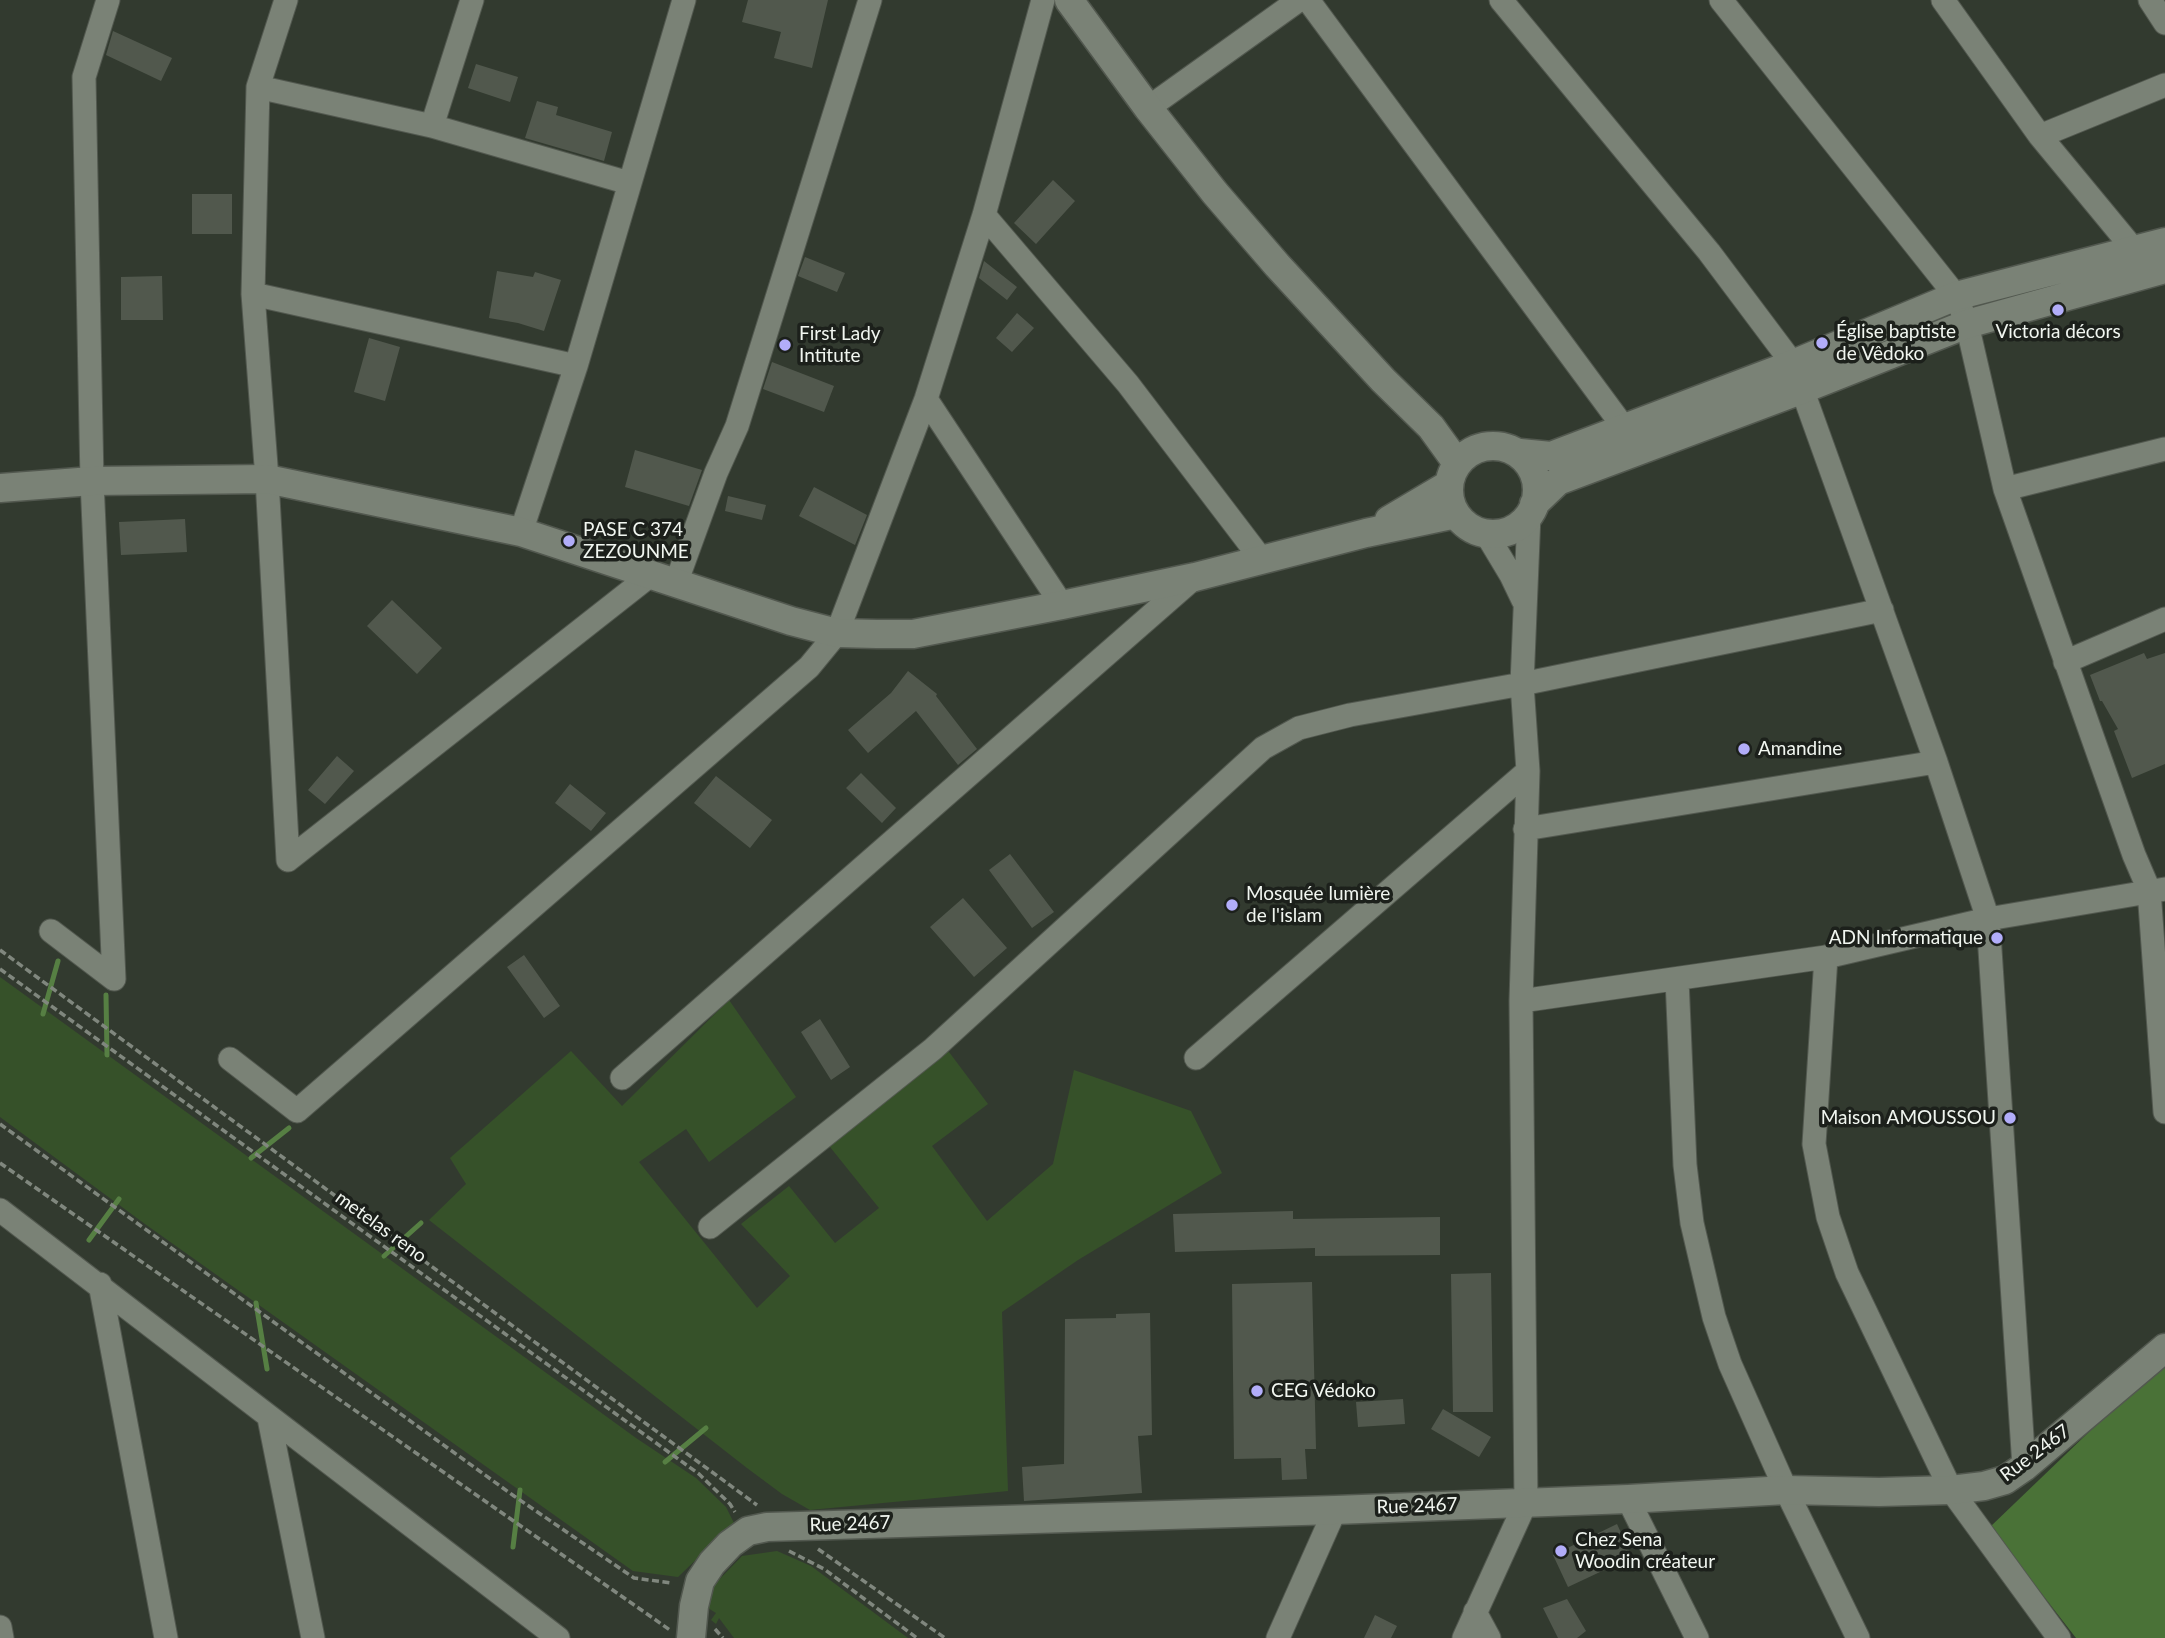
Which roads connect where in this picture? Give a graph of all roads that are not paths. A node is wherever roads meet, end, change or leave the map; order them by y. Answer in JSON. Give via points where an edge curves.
{"nodes":[{"id":1,"x":108,"y":0,"type":"edge"},
{"id":2,"x":286,"y":0,"type":"edge"},
{"id":3,"x":472,"y":0,"type":"edge"},
{"id":4,"x":684,"y":0,"type":"edge"},
{"id":5,"x":870,"y":0,"type":"edge"},
{"id":6,"x":1044,"y":0,"type":"edge"},
{"id":7,"x":1069,"y":0,"type":"edge"},
{"id":8,"x":1299,"y":0,"type":"edge"},
{"id":9,"x":1308,"y":0,"type":"edge"},
{"id":10,"x":1502,"y":0,"type":"edge"},
{"id":11,"x":1721,"y":0,"type":"edge"},
{"id":12,"x":1942,"y":0,"type":"edge"},
{"id":13,"x":2150,"y":0,"type":"edge"},
{"id":14,"x":2165,"y":23,"type":"edge"},
{"id":15,"x":2165,"y":85,"type":"edge"},
{"id":16,"x":258,"y":87,"type":"junction"},
{"id":17,"x":1148,"y":108,"type":"junction"},
{"id":18,"x":432,"y":125,"type":"junction"},
{"id":19,"x":2040,"y":136,"type":"junction"},
{"id":20,"x":629,"y":183,"type":"junction"},
{"id":21,"x":984,"y":215,"type":"junction"},
{"id":22,"x":2165,"y":242,"type":"edge"},
{"id":23,"x":2135,"y":251,"type":"junction"},
{"id":24,"x":2165,"y":270,"type":"edge"},
{"id":25,"x":253,"y":294,"type":"junction"},
{"id":26,"x":1956,"y":296,"type":"junction"},
{"id":27,"x":1967,"y":324,"type":"junction"},
{"id":28,"x":576,"y":366,"type":"junction"},
{"id":29,"x":1797,"y":377,"type":"junction"},
{"id":30,"x":926,"y":399,"type":"junction"},
{"id":31,"x":1625,"y":429,"type":"junction"},
{"id":32,"x":2165,"y":449,"type":"edge"},
{"id":33,"x":1520,"y":453,"type":"junction"},
{"id":34,"x":1459,"y":466,"type":"junction"},
{"id":35,"x":267,"y":479,"type":"junction"},
{"id":36,"x":92,"y":481,"type":"junction"},
{"id":37,"x":0,"y":488,"type":"edge"},
{"id":38,"x":2006,"y":489,"type":"junction"},
{"id":39,"x":1531,"y":509,"type":"junction"},
{"id":40,"x":1456,"y":514,"type":"junction"},
{"id":41,"x":521,"y":532,"type":"junction"},
{"id":42,"x":1366,"y":533,"type":"junction"},
{"id":43,"x":1487,"y":535,"type":"junction"},
{"id":44,"x":1262,"y":561,"type":"junction"},
{"id":45,"x":664,"y":578,"type":"junction"},
{"id":46,"x":1195,"y":578,"type":"junction"},
{"id":47,"x":1524,"y":603,"type":"junction"},
{"id":48,"x":1062,"y":605,"type":"junction"},
{"id":49,"x":1882,"y":610,"type":"junction"},
{"id":50,"x":2165,"y":619,"type":"edge"},
{"id":51,"x":837,"y":633,"type":"junction"},
{"id":52,"x":2065,"y":662,"type":"junction"},
{"id":53,"x":1522,"y":684,"type":"junction"},
{"id":54,"x":1936,"y":762,"type":"junction"},
{"id":55,"x":1528,"y":771,"type":"junction"},
{"id":56,"x":1525,"y":829,"type":"junction"},
{"id":57,"x":2157,"y":890,"type":"edge"},
{"id":58,"x":1988,"y":919,"type":"junction"},
{"id":59,"x":51,"y":931,"type":"dead end"},
{"id":60,"x":1826,"y":957,"type":"junction"},
{"id":61,"x":1676,"y":979,"type":"junction"},
{"id":62,"x":1521,"y":1001,"type":"junction"},
{"id":63,"x":1196,"y":1058,"type":"dead end"},
{"id":64,"x":230,"y":1059,"type":"dead end"},
{"id":65,"x":622,"y":1078,"type":"dead end"},
{"id":66,"x":2165,"y":1112,"type":"edge"},
{"id":67,"x":0,"y":1210,"type":"edge"},
{"id":68,"x":710,"y":1227,"type":"dead end"},
{"id":69,"x":100,"y":1284,"type":"junction"},
{"id":70,"x":2165,"y":1348,"type":"edge"},
{"id":71,"x":269,"y":1418,"type":"junction"},
{"id":72,"x":2024,"y":1467,"type":"junction"},
{"id":73,"x":1786,"y":1490,"type":"junction"},
{"id":74,"x":1951,"y":1490,"type":"junction"},
{"id":75,"x":1628,"y":1499,"type":"junction"},
{"id":76,"x":1526,"y":1502,"type":"junction"},
{"id":77,"x":1335,"y":1510,"type":"junction"},
{"id":78,"x":1475,"y":1612,"type":"junction"},
{"id":79,"x":524,"y":1614,"type":"junction"},
{"id":80,"x":0,"y":1627,"type":"edge"},
{"id":81,"x":681,"y":1634,"type":"edge"},
{"id":82,"x":2,"y":1638,"type":"edge"},
{"id":83,"x":166,"y":1638,"type":"edge"},
{"id":84,"x":313,"y":1638,"type":"edge"},
{"id":85,"x":521,"y":1638,"type":"edge"},
{"id":86,"x":558,"y":1638,"type":"edge"},
{"id":87,"x":1278,"y":1638,"type":"edge"},
{"id":88,"x":1464,"y":1638,"type":"edge"},
{"id":89,"x":1489,"y":1638,"type":"edge"},
{"id":90,"x":1697,"y":1638,"type":"edge"},
{"id":91,"x":1858,"y":1638,"type":"edge"},
{"id":92,"x":2059,"y":1638,"type":"edge"}],
"edges":[{"from":1,"to":36,"type":"street","via":[[84,77]]},
{"from":2,"to":16,"type":"street"},
{"from":3,"to":18,"type":"street"},
{"from":4,"to":20,"type":"street"},
{"from":5,"to":45,"type":"street","via":[[737,426]]},
{"from":6,"to":21,"type":"street"},
{"from":7,"to":17,"type":"street"},
{"from":8,"to":17,"type":"street"},
{"from":9,"to":31,"type":"street"},
{"from":10,"to":29,"type":"street","via":[[1709,252]]},
{"from":11,"to":26,"type":"street"},
{"from":12,"to":19,"type":"street"},
{"from":13,"to":14,"type":"street"},
{"from":15,"to":19,"type":"street"},
{"from":16,"to":18,"type":"street"},
{"from":16,"to":25,"type":"street"},
{"from":17,"to":34,"type":"street","via":[[1277,265],[1431,427]]},
{"from":18,"to":20,"type":"street"},
{"from":19,"to":23,"type":"street"},
{"from":20,"to":28,"type":"street"},
{"from":21,"to":30,"type":"street"},
{"from":21,"to":44,"type":"street","via":[[1128,384]]},
{"from":22,"to":23,"type":"street"},
{"from":23,"to":26,"type":"street"},
{"from":24,"to":27,"type":"street"},
{"from":25,"to":28,"type":"street"},
{"from":25,"to":35,"type":"street"},
{"from":26,"to":27,"type":"street"},
{"from":26,"to":29,"type":"street"},
{"from":27,"to":29,"type":"street"},
{"from":27,"to":38,"type":"street"},
{"from":28,"to":41,"type":"street"},
{"from":29,"to":31,"type":"street"},
{"from":29,"to":39,"type":"street","via":[[1558,481]]},
{"from":29,"to":49,"type":"street"},
{"from":30,"to":48,"type":"street"},
{"from":30,"to":51,"type":"street"},
{"from":31,"to":33,"type":"street","via":[[1551,456]]},
{"from":32,"to":38,"type":"street"},
{"from":33,"to":34,"type":"street","via":[[1490,445]]},
{"from":33,"to":39,"type":"street","via":[[1534,475]]},
{"from":34,"to":40,"type":"street","via":[[1451,504]]},
{"from":34,"to":42,"type":"street"},
{"from":35,"to":36,"type":"street"},
{"from":35,"to":41,"type":"street"},
{"from":35,"to":45,"type":"street","via":[[288,860]]},
{"from":36,"to":37,"type":"street"},
{"from":36,"to":59,"type":"street","via":[[114,979]]},
{"from":38,"to":52,"type":"street"},
{"from":39,"to":43,"type":"street","via":[[1511,530]]},
{"from":39,"to":47,"type":"street"},
{"from":40,"to":42,"type":"street"},
{"from":40,"to":43,"type":"street","via":[[1470,528]]},
{"from":41,"to":45,"type":"street"},
{"from":42,"to":44,"type":"street"},
{"from":43,"to":47,"type":"street"},
{"from":44,"to":46,"type":"street"},
{"from":45,"to":51,"type":"street"},
{"from":46,"to":48,"type":"street"},
{"from":46,"to":65,"type":"street"},
{"from":47,"to":53,"type":"street"},
{"from":48,"to":51,"type":"street","via":[[913,634]]},
{"from":49,"to":53,"type":"street"},
{"from":49,"to":54,"type":"street"},
{"from":50,"to":52,"type":"street"},
{"from":51,"to":64,"type":"street","via":[[809,667],[297,1111]]},
{"from":52,"to":57,"type":"street","via":[[2134,855]]},
{"from":53,"to":55,"type":"street"},
{"from":53,"to":68,"type":"street","via":[[1350,715],[1299,728],[1263,748],[933,1049]]},
{"from":54,"to":56,"type":"street"},
{"from":54,"to":58,"type":"street"},
{"from":55,"to":56,"type":"street"},
{"from":55,"to":63,"type":"street"},
{"from":56,"to":62,"type":"street"},
{"from":57,"to":58,"type":"street"},
{"from":57,"to":66,"type":"street"},
{"from":58,"to":60,"type":"street"},
{"from":58,"to":72,"type":"street"},
{"from":60,"to":61,"type":"street"},
{"from":60,"to":74,"type":"street","via":[[1814,1143],[1828,1217],[1847,1273]]},
{"from":61,"to":62,"type":"street"},
{"from":61,"to":73,"type":"street","via":[[1692,1223],[1730,1364]]},
{"from":62,"to":76,"type":"street"},
{"from":67,"to":69,"type":"street"},
{"from":69,"to":71,"type":"street"},
{"from":69,"to":83,"type":"street"},
{"from":70,"to":72,"type":"street","name":"Rue 2467"},
{"from":71,"to":79,"type":"street"},
{"from":71,"to":84,"type":"street"},
{"from":72,"to":74,"type":"street","name":"Rue 2467","via":[[2005,1480]]},
{"from":73,"to":74,"type":"street","name":"Rue 2467"},
{"from":73,"to":75,"type":"street","name":"Rue 2467"},
{"from":73,"to":91,"type":"street"},
{"from":74,"to":92,"type":"street"},
{"from":75,"to":76,"type":"street","name":"Rue 2467"},
{"from":75,"to":90,"type":"street"},
{"from":76,"to":77,"type":"street","name":"Rue 2467"},
{"from":76,"to":78,"type":"street"},
{"from":77,"to":81,"type":"street","name":"Rue 2467","via":[[787,1538],[767,1527],[748,1531],[712,1563],[699,1581]]},
{"from":77,"to":87,"type":"street"},
{"from":78,"to":88,"type":"street"},
{"from":78,"to":89,"type":"street"},
{"from":79,"to":85,"type":"street"},
{"from":79,"to":86,"type":"street"},
{"from":80,"to":82,"type":"street"}]}
